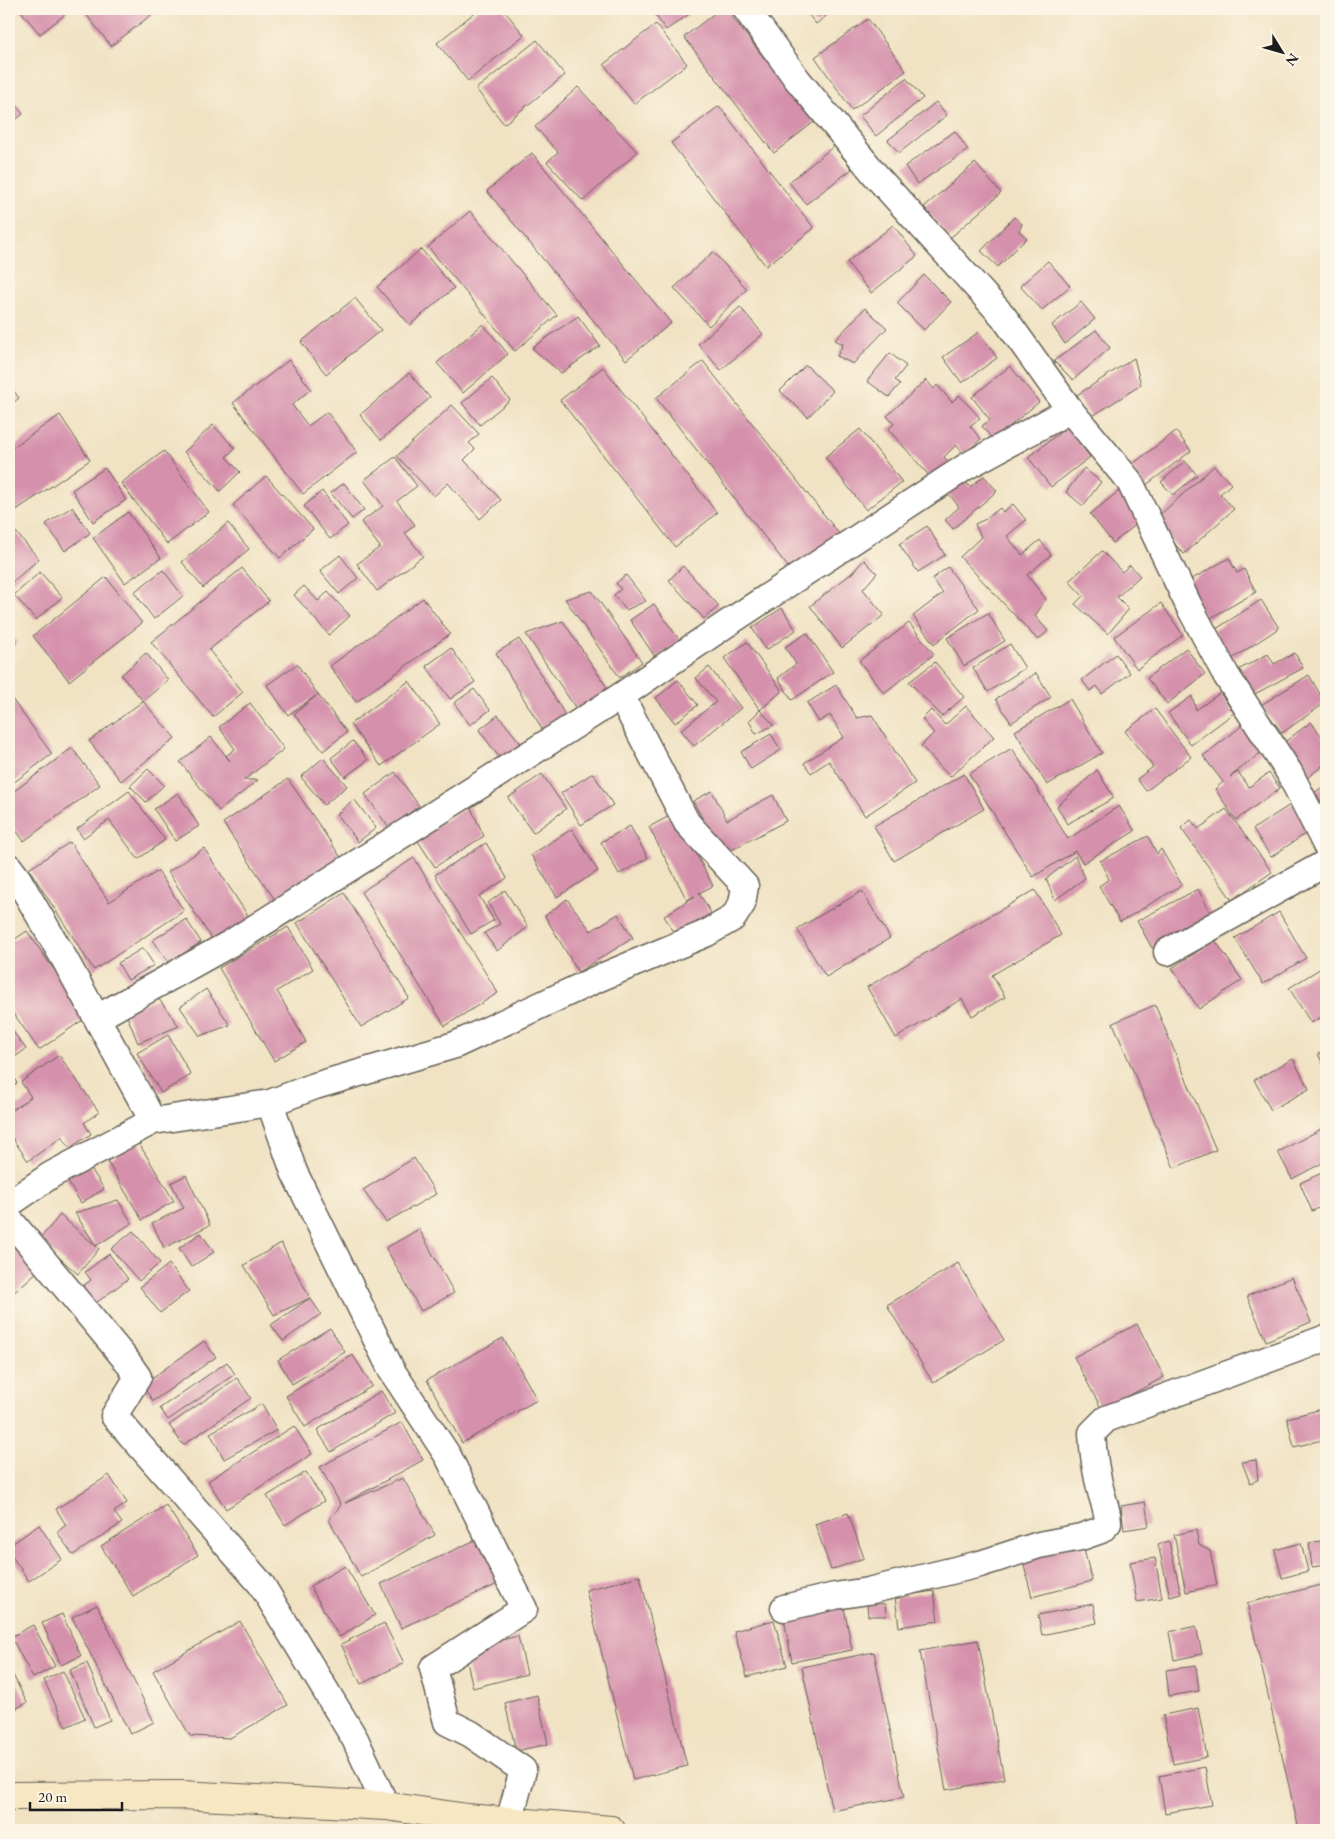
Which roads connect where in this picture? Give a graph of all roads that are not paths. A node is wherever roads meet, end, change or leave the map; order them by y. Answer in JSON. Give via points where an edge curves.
{"nodes":[{"id":1,"x":746,"y":9,"type":"edge"},
{"id":2,"x":1070,"y":410,"type":"junction"},
{"id":3,"x":621,"y":696,"type":"junction"},
{"id":4,"x":1326,"y":845,"type":"edge"},
{"id":5,"x":1326,"y":864,"type":"edge"},
{"id":6,"x":9,"y":867,"type":"edge"},
{"id":7,"x":1167,"y":952,"type":"dead end"},
{"id":8,"x":97,"y":1018,"type":"junction"},
{"id":9,"x":270,"y":1103,"type":"junction"},
{"id":10,"x":154,"y":1121,"type":"junction"},
{"id":11,"x":9,"y":1204,"type":"edge"},
{"id":12,"x":9,"y":1219,"type":"edge"},
{"id":13,"x":1326,"y":1338,"type":"edge"},
{"id":14,"x":784,"y":1608,"type":"dead end"},
{"id":15,"x":9,"y":1796,"type":"edge"},
{"id":16,"x":386,"y":1806,"type":"junction"},
{"id":17,"x":509,"y":1822,"type":"junction"},
{"id":18,"x":611,"y":1830,"type":"edge"}],
"edges":[{"from":1,"to":2,"type":"street","via":[[797,79],[878,178],[1003,316]]},
{"from":2,"to":3,"type":"street","via":[[967,466]]},
{"from":2,"to":4,"type":"street","via":[[1130,482],[1226,675],[1289,772]]},
{"from":3,"to":8,"type":"street","via":[[231,943]]},
{"from":3,"to":9,"type":"street","via":[[687,823],[744,886],[742,904],[733,918],[455,1045],[315,1086]]},
{"from":5,"to":7,"type":"street"},
{"from":6,"to":8,"type":"street"},
{"from":8,"to":10,"type":"street"},
{"from":9,"to":10,"type":"street"},
{"from":9,"to":17,"type":"street","via":[[294,1172],[392,1371],[448,1456],[524,1609],[433,1668],[447,1722],[471,1734],[523,1770]]},
{"from":10,"to":11,"type":"street","via":[[51,1175]]},
{"from":12,"to":16,"type":"street","via":[[138,1377],[114,1416],[260,1584],[355,1739]]},
{"from":13,"to":14,"type":"street","via":[[1106,1419],[1092,1433],[1093,1455],[1108,1513],[1108,1523],[1101,1530],[980,1564]]},
{"from":15,"to":16,"type":"main road","via":[[182,1795]]},
{"from":16,"to":17,"type":"main road"},
{"from":17,"to":18,"type":"main road"}]}
